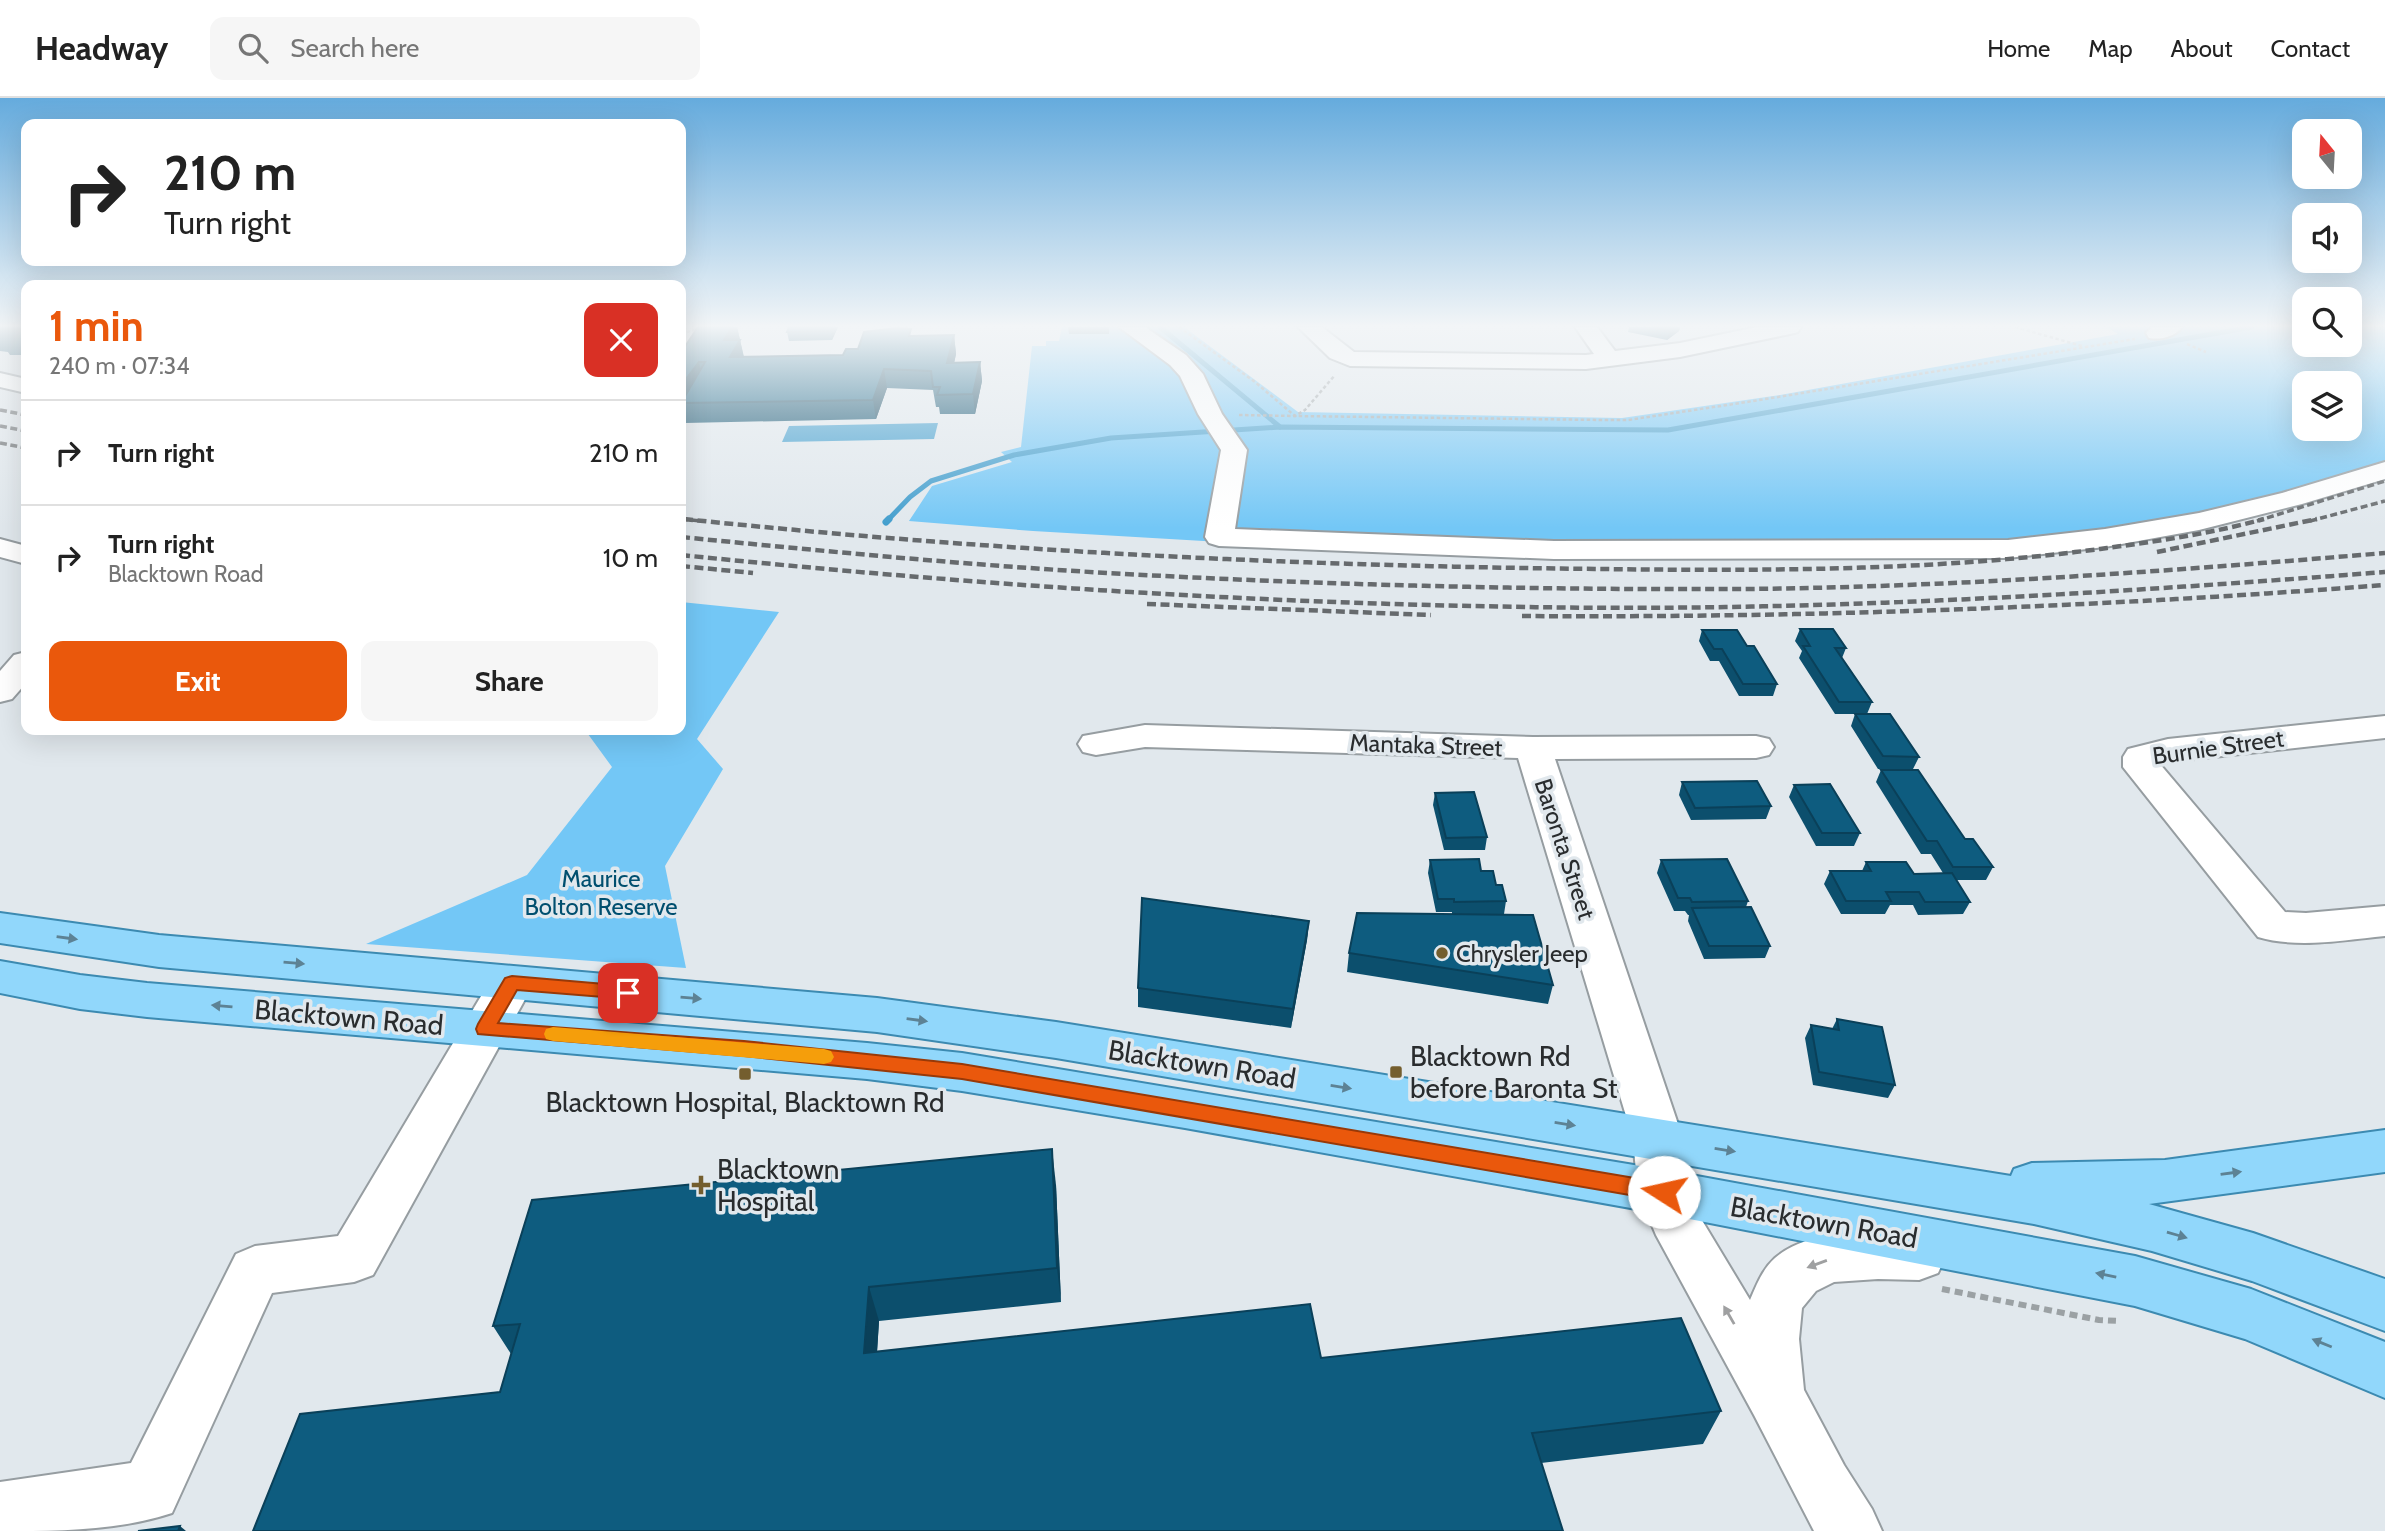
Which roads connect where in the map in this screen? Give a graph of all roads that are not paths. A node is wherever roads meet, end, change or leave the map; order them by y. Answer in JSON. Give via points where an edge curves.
{"nodes":[{"id":1,"x":1201,"y":394,"type":"edge"},
{"id":2,"x":2385,"y":470,"type":"edge"},
{"id":3,"x":0,"y":548,"type":"edge"},
{"id":4,"x":21,"y":554,"type":"edge"},
{"id":5,"x":21,"y":668,"type":"edge"},
{"id":6,"x":0,"y":692,"type":"edge"},
{"id":7,"x":2385,"y":727,"type":"edge"},
{"id":8,"x":1096,"y":744,"type":"dead end"},
{"id":9,"x":1756,"y":747,"type":"dead end"},
{"id":10,"x":1533,"y":748,"type":"junction"},
{"id":11,"x":2385,"y":921,"type":"edge"},
{"id":12,"x":0,"y":928,"type":"edge"},
{"id":13,"x":0,"y":977,"type":"edge"},
{"id":14,"x":512,"y":983,"type":"junction"},
{"id":15,"x":485,"y":1029,"type":"junction"},
{"id":16,"x":1658,"y":1139,"type":"junction"},
{"id":17,"x":2385,"y":1151,"type":"edge"},
{"id":18,"x":1894,"y":1177,"type":"junction"},
{"id":19,"x":1664,"y":1192,"type":"junction"},
{"id":20,"x":1947,"y":1267,"type":"junction"},
{"id":21,"x":2385,"y":1305,"type":"edge"},
{"id":22,"x":2385,"y":1370,"type":"edge"},
{"id":23,"x":1775,"y":1395,"type":"junction"},
{"id":24,"x":0,"y":1513,"type":"edge"},
{"id":25,"x":1850,"y":1531,"type":"edge"}],
"edges":[{"from":1,"to":2,"type":"street","via":[[1234,450],[1219,537],[1610,550],[2008,549],[2221,518]]},
{"from":3,"to":4,"type":"street"},
{"from":5,"to":6,"type":"street"},
{"from":7,"to":11,"type":"street","name":"Burnie Street","via":[[2191,746],[2141,757],[2141,767],[2156,787],[2273,926]]},
{"from":8,"to":10,"type":"street","name":"Mantaka Street","via":[[1145,736]]},
{"from":9,"to":10,"type":"street","name":"Mantaka Street"},
{"from":10,"to":16,"type":"street","name":"Baronta Street"},
{"from":12,"to":14,"type":"main road","name":"Blacktown Road","one_way":true,"via":[[159,951]]},
{"from":15,"to":13,"type":"main road","name":"Blacktown Road","one_way":true,"via":[[147,1000]]},
{"from":14,"to":15,"type":"street"},
{"from":14,"to":16,"type":"main road","name":"Blacktown Road","one_way":true,"via":[[877,1015],[1070,1042]]},
{"from":15,"to":19,"type":"main road","name":"Blacktown Road","via":[[962,1072]]},
{"from":15,"to":24,"type":"street","via":[[354,1258],[255,1271],[150,1491]]},
{"from":16,"to":18,"type":"main road","name":"Blacktown Road","one_way":true},
{"from":16,"to":19,"type":"street","name":"Baronta Street"},
{"from":18,"to":17,"type":"main road","one_way":true,"via":[[2018,1184],[2165,1182]]},
{"from":18,"to":21,"type":"main road","name":"Blacktown Road","one_way":true,"via":[[2152,1228],[2253,1257]]},
{"from":19,"to":20,"type":"main road","name":"Blacktown Road"},
{"from":23,"to":19,"type":"street","name":"Baronta Street","one_way":true,"via":[[1682,1235]]},
{"from":22,"to":20,"type":"main road","name":"Blacktown Road","one_way":true,"via":[[2251,1315],[2136,1281]]},
{"from":20,"to":23,"type":"street","one_way":true,"via":[[1928,1257],[1870,1254],[1818,1261],[1791,1276],[1774,1308],[1771,1356]]},
{"from":23,"to":25,"type":"street","name":"Baronta Street"}]}
